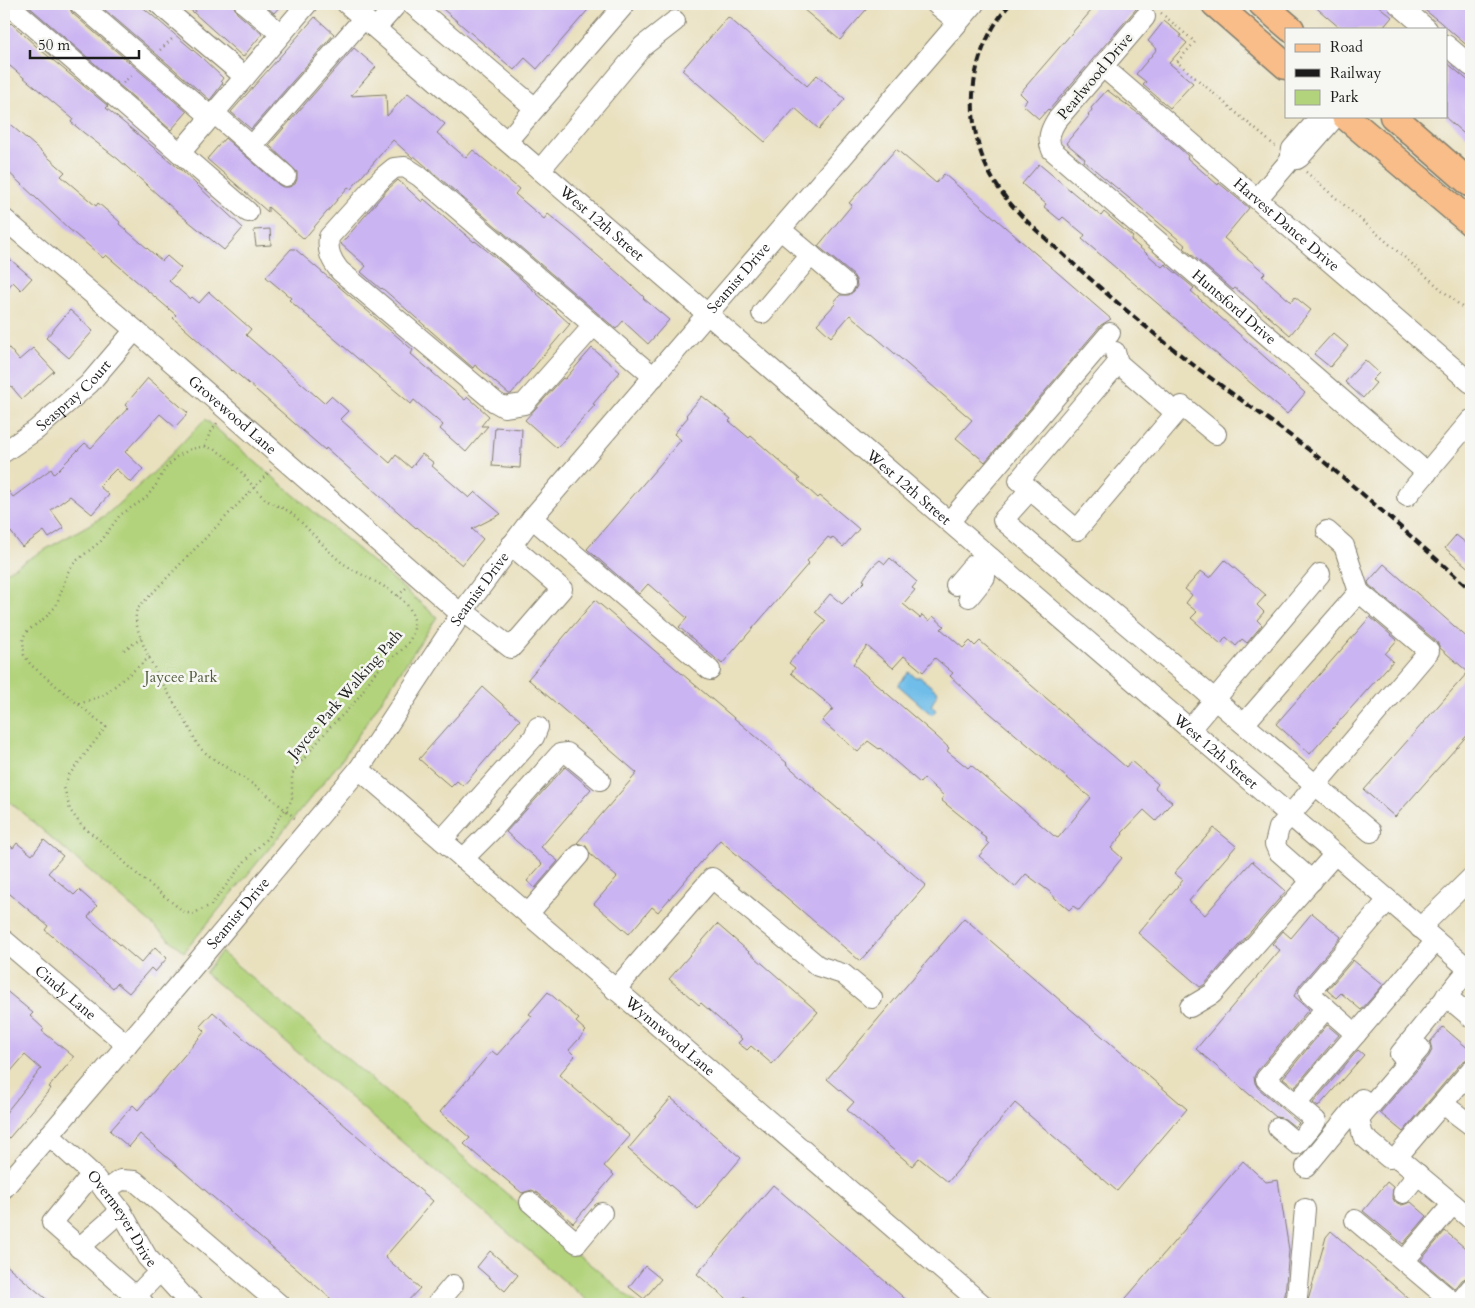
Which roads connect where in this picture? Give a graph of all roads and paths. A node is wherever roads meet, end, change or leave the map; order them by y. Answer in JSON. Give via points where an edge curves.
{"nodes":[{"id":1,"x":8,"y":4,"type":"edge"},
{"id":2,"x":80,"y":4,"type":"edge"},
{"id":3,"x":160,"y":4,"type":"edge"},
{"id":4,"x":202,"y":4,"type":"edge"},
{"id":5,"x":245,"y":4,"type":"edge"},
{"id":6,"x":307,"y":4,"type":"edge"},
{"id":7,"x":347,"y":4,"type":"edge"},
{"id":8,"x":397,"y":4,"type":"edge"},
{"id":9,"x":412,"y":4,"type":"edge"},
{"id":10,"x":625,"y":4,"type":"edge"},
{"id":11,"x":936,"y":4,"type":"edge"},
{"id":12,"x":974,"y":4,"type":"edge"},
{"id":13,"x":1215,"y":4,"type":"edge"},
{"id":14,"x":1262,"y":4,"type":"edge"},
{"id":15,"x":1398,"y":4,"type":"edge"},
{"id":16,"x":193,"y":14,"type":"dead end"},
{"id":17,"x":1145,"y":17,"type":"joint"},
{"id":18,"x":675,"y":22,"type":"dead end"},
{"id":19,"x":958,"y":22,"type":"junction"},
{"id":20,"x":370,"y":23,"type":"junction"},
{"id":21,"x":1416,"y":25,"type":"edge"},
{"id":22,"x":1290,"y":28,"type":"edge"},
{"id":23,"x":177,"y":33,"type":"dead end"},
{"id":24,"x":281,"y":34,"type":"junction"},
{"id":25,"x":1448,"y":47,"type":"edge"},
{"id":26,"x":160,"y":50,"type":"dead end"},
{"id":27,"x":1285,"y":65,"type":"edge"},
{"id":28,"x":1471,"y":66,"type":"edge"},
{"id":29,"x":136,"y":68,"type":"dead end"},
{"id":30,"x":1103,"y":68,"type":"junction"},
{"id":31,"x":245,"y":77,"type":"junction"},
{"id":32,"x":118,"y":86,"type":"dead end"},
{"id":33,"x":535,"y":108,"type":"junction"},
{"id":34,"x":213,"y":115,"type":"junction"},
{"id":35,"x":1319,"y":118,"type":"edge"},
{"id":36,"x":1334,"y":118,"type":"edge"},
{"id":37,"x":1347,"y":118,"type":"edge"},
{"id":38,"x":1395,"y":118,"type":"edge"},
{"id":39,"x":1049,"y":137,"type":"joint"},
{"id":40,"x":507,"y":141,"type":"junction"},
{"id":41,"x":252,"y":146,"type":"junction"},
{"id":42,"x":180,"y":153,"type":"junction"},
{"id":43,"x":1285,"y":154,"type":"junction"},
{"id":44,"x":540,"y":170,"type":"junction"},
{"id":45,"x":1306,"y":173,"type":"dead end"},
{"id":46,"x":286,"y":176,"type":"dead end"},
{"id":47,"x":1471,"y":184,"type":"edge"},
{"id":48,"x":1257,"y":198,"type":"junction"},
{"id":49,"x":248,"y":212,"type":"dead end"},
{"id":50,"x":4,"y":219,"type":"edge"},
{"id":51,"x":1471,"y":223,"type":"edge"},
{"id":52,"x":780,"y":230,"type":"junction"},
{"id":53,"x":811,"y":255,"type":"junction"},
{"id":54,"x":845,"y":284,"type":"dead end"},
{"id":55,"x":762,"y":313,"type":"dead end"},
{"id":56,"x":707,"y":315,"type":"junction"},
{"id":57,"x":1471,"y":315,"type":"edge"},
{"id":58,"x":594,"y":325,"type":"junction"},
{"id":59,"x":135,"y":330,"type":"junction"},
{"id":60,"x":1118,"y":363,"type":"junction"},
{"id":61,"x":654,"y":377,"type":"junction"},
{"id":62,"x":1471,"y":383,"type":"edge"},
{"id":63,"x":228,"y":411,"type":"junction"},
{"id":64,"x":1176,"y":413,"type":"junction"},
{"id":65,"x":1471,"y":420,"type":"edge"},
{"id":66,"x":1216,"y":434,"type":"dead end"},
{"id":67,"x":1016,"y":443,"type":"junction"},
{"id":68,"x":205,"y":446,"type":"junction"},
{"id":69,"x":4,"y":452,"type":"edge"},
{"id":70,"x":282,"y":458,"type":"junction"},
{"id":71,"x":1036,"y":460,"type":"junction"},
{"id":72,"x":1427,"y":473,"type":"junction"},
{"id":73,"x":254,"y":489,"type":"junction"},
{"id":74,"x":1030,"y":490,"type":"junction"},
{"id":75,"x":1407,"y":496,"type":"dead end"},
{"id":76,"x":532,"y":518,"type":"junction"},
{"id":77,"x":949,"y":522,"type":"junction"},
{"id":78,"x":1327,"y":531,"type":"dead end"},
{"id":79,"x":511,"y":545,"type":"junction"},
{"id":80,"x":988,"y":562,"type":"junction"},
{"id":81,"x":1320,"y":574,"type":"dead end"},
{"id":82,"x":963,"y":591,"type":"dead end"},
{"id":83,"x":1359,"y":592,"type":"junction"},
{"id":84,"x":462,"y":612,"type":"junction"},
{"id":85,"x":142,"y":638,"type":"junction"},
{"id":86,"x":124,"y":650,"type":"dead end"},
{"id":87,"x":150,"y":657,"type":"junction"},
{"id":88,"x":710,"y":670,"type":"dead end"},
{"id":89,"x":1215,"y":699,"type":"junction"},
{"id":90,"x":79,"y":704,"type":"junction"},
{"id":91,"x":1244,"y":724,"type":"junction"},
{"id":92,"x":538,"y":727,"type":"dead end"},
{"id":93,"x":1190,"y":729,"type":"junction"},
{"id":94,"x":359,"y":770,"type":"junction"},
{"id":95,"x":600,"y":780,"type":"dead end"},
{"id":96,"x":1316,"y":784,"type":"junction"},
{"id":97,"x":285,"y":809,"type":"junction"},
{"id":98,"x":1290,"y":815,"type":"junction"},
{"id":99,"x":309,"y":830,"type":"junction"},
{"id":100,"x":1371,"y":832,"type":"dead end"},
{"id":101,"x":442,"y":840,"type":"junction"},
{"id":102,"x":1335,"y":854,"type":"junction"},
{"id":103,"x":579,"y":855,"type":"dead end"},
{"id":104,"x":463,"y":859,"type":"junction"},
{"id":105,"x":1471,"y":878,"type":"edge"},
{"id":106,"x":1312,"y":882,"type":"junction"},
{"id":107,"x":1388,"y":900,"type":"junction"},
{"id":108,"x":528,"y":914,"type":"junction"},
{"id":109,"x":1420,"y":928,"type":"junction"},
{"id":110,"x":4,"y":940,"type":"edge"},
{"id":111,"x":1436,"y":941,"type":"junction"},
{"id":112,"x":1470,"y":970,"type":"edge"},
{"id":113,"x":615,"y":990,"type":"junction"},
{"id":114,"x":1446,"y":996,"type":"junction"},
{"id":115,"x":872,"y":998,"type":"dead end"},
{"id":116,"x":1190,"y":1007,"type":"dead end"},
{"id":117,"x":1326,"y":1008,"type":"junction"},
{"id":118,"x":1471,"y":1017,"type":"edge"},
{"id":119,"x":1356,"y":1034,"type":"junction"},
{"id":120,"x":126,"y":1046,"type":"junction"},
{"id":121,"x":1420,"y":1048,"type":"dead end"},
{"id":122,"x":1471,"y":1070,"type":"edge"},
{"id":123,"x":1296,"y":1104,"type":"junction"},
{"id":124,"x":1443,"y":1104,"type":"junction"},
{"id":125,"x":1470,"y":1122,"type":"edge"},
{"id":126,"x":1278,"y":1128,"type":"dead end"},
{"id":127,"x":49,"y":1135,"type":"junction"},
{"id":128,"x":1397,"y":1157,"type":"junction"},
{"id":129,"x":1306,"y":1167,"type":"dead end"},
{"id":130,"x":92,"y":1174,"type":"junction"},
{"id":131,"x":1418,"y":1174,"type":"junction"},
{"id":132,"x":4,"y":1188,"type":"edge"},
{"id":133,"x":105,"y":1191,"type":"junction"},
{"id":134,"x":1403,"y":1193,"type":"dead end"},
{"id":135,"x":530,"y":1202,"type":"dead end"},
{"id":136,"x":1453,"y":1204,"type":"junction"},
{"id":137,"x":1305,"y":1209,"type":"dead end"},
{"id":138,"x":122,"y":1211,"type":"junction"},
{"id":139,"x":602,"y":1213,"type":"dead end"},
{"id":140,"x":1471,"y":1219,"type":"edge"},
{"id":141,"x":1355,"y":1220,"type":"dead end"},
{"id":142,"x":80,"y":1248,"type":"junction"},
{"id":143,"x":1404,"y":1261,"type":"junction"},
{"id":144,"x":160,"y":1271,"type":"junction"},
{"id":145,"x":453,"y":1285,"type":"dead end"},
{"id":146,"x":139,"y":1301,"type":"edge"},
{"id":147,"x":1461,"y":1301,"type":"edge"},
{"id":148,"x":193,"y":1304,"type":"edge"},
{"id":149,"x":279,"y":1304,"type":"edge"},
{"id":150,"x":437,"y":1304,"type":"edge"},
{"id":151,"x":982,"y":1304,"type":"edge"},
{"id":152,"x":1294,"y":1304,"type":"edge"}],
"edges":[{"from":1,"to":42,"type":"street"},
{"from":2,"to":34,"type":"street"},
{"from":3,"to":31,"type":"street"},
{"from":4,"to":16,"type":"path"},
{"from":5,"to":24,"type":"street"},
{"from":6,"to":24,"type":"street"},
{"from":7,"to":20,"type":"street","name":"West 12th Street"},
{"from":8,"to":20,"type":"street"},
{"from":9,"to":33,"type":"street"},
{"from":10,"to":33,"type":"street"},
{"from":11,"to":19,"type":"street"},
{"from":12,"to":19,"type":"street","name":"Seamist Drive"},
{"from":13,"to":27,"type":"main road"},
{"from":14,"to":22,"type":"main road"},
{"from":15,"to":21,"type":"street"},
{"from":17,"to":30,"type":"street","name":"Pearlwood Drive"},
{"from":17,"to":43,"type":"path","via":[[1156,17],[1160,12],[1195,42],[1177,62]]},
{"from":18,"to":44,"type":"street","via":[[643,46]]},
{"from":19,"to":52,"type":"street","name":"Seamist Drive"},
{"from":20,"to":40,"type":"street","name":"West 12th Street"},
{"from":20,"to":41,"type":"street"},
{"from":23,"to":26,"type":"path"},
{"from":24,"to":31,"type":"street"},
{"from":25,"to":28,"type":"street"},
{"from":29,"to":32,"type":"path","via":[[133,75]]},
{"from":30,"to":39,"type":"street","name":"Pearlwood Drive","via":[[1056,121]]},
{"from":30,"to":48,"type":"street","name":"Harvest Dance Drive"},
{"from":31,"to":34,"type":"street"},
{"from":33,"to":40,"type":"street"},
{"from":34,"to":41,"type":"street"},
{"from":34,"to":42,"type":"street"},
{"from":35,"to":43,"type":"street","via":[[1290,154]]},
{"from":36,"to":43,"type":"street","via":[[1300,157],[1296,159]]},
{"from":37,"to":51,"type":"main road"},
{"from":38,"to":47,"type":"main road"},
{"from":39,"to":72,"type":"street","name":"Huntsford Drive","via":[[1049,144],[1058,156]]},
{"from":40,"to":44,"type":"street","name":"West 12th Street"},
{"from":41,"to":46,"type":"street"},
{"from":42,"to":49,"type":"street"},
{"from":43,"to":48,"type":"street"},
{"from":44,"to":56,"type":"street","name":"West 12th Street"},
{"from":45,"to":57,"type":"path"},
{"from":48,"to":62,"type":"street","name":"Harvest Dance Drive"},
{"from":50,"to":59,"type":"street","name":"Grovewood Lane"},
{"from":52,"to":53,"type":"street"},
{"from":52,"to":56,"type":"street","name":"Seamist Drive"},
{"from":53,"to":54,"type":"street"},
{"from":53,"to":55,"type":"street"},
{"from":56,"to":61,"type":"street","name":"Seamist Drive"},
{"from":56,"to":77,"type":"street","name":"West 12th Street"},
{"from":58,"to":58,"type":"street","via":[[405,167],[394,168],[383,177],[329,238],[332,261],[340,271],[504,407],[524,404]]},
{"from":58,"to":61,"type":"street"},
{"from":59,"to":63,"type":"street","name":"Grovewood Lane"},
{"from":59,"to":69,"type":"street","name":"Seaspray Court","via":[[89,384],[36,430]]},
{"from":60,"to":64,"type":"street"},
{"from":60,"to":67,"type":"street","via":[[1110,333]]},
{"from":60,"to":71,"type":"street"},
{"from":61,"to":76,"type":"street","name":"Seamist Drive"},
{"from":63,"to":68,"type":"path","via":[[212,429]]},
{"from":63,"to":70,"type":"street","name":"Grovewood Lane"},
{"from":64,"to":66,"type":"street","via":[[1182,406]]},
{"from":64,"to":74,"type":"street","via":[[1077,530]]},
{"from":65,"to":72,"type":"street"},
{"from":67,"to":71,"type":"street"},
{"from":67,"to":77,"type":"street"},
{"from":68,"to":73,"type":"path","name":"Jaycee Park Walking Path","via":[[230,459]]},
{"from":68,"to":90,"type":"path","name":"Jaycee Park Walking Path","via":[[190,449],[170,463],[146,498],[120,515],[101,541],[75,562],[56,606],[26,632],[22,644],[27,660]]},
{"from":70,"to":73,"type":"path"},
{"from":70,"to":84,"type":"street","name":"Grovewood Lane"},
{"from":71,"to":74,"type":"street","via":[[1019,480]]},
{"from":72,"to":75,"type":"street"},
{"from":73,"to":85,"type":"path","via":[[137,609],[134,616]]},
{"from":73,"to":97,"type":"path","name":"Jaycee Park Walking Path","via":[[274,505],[290,512],[351,570],[400,597],[414,621],[410,639],[375,674],[352,706],[294,770],[292,796]]},
{"from":74,"to":89,"type":"street","via":[[1003,520]]},
{"from":76,"to":79,"type":"street","name":"Seamist Drive"},
{"from":76,"to":88,"type":"street"},
{"from":77,"to":80,"type":"street","name":"West 12th Street"},
{"from":78,"to":83,"type":"street","via":[[1344,546]]},
{"from":79,"to":84,"type":"street","name":"Seamist Drive"},
{"from":79,"to":84,"type":"street","name":"Grovewood Lane","via":[[562,589],[511,648]]},
{"from":80,"to":82,"type":"street","via":[[973,565]]},
{"from":80,"to":93,"type":"street","name":"West 12th Street"},
{"from":81,"to":89,"type":"street"},
{"from":83,"to":91,"type":"street"},
{"from":83,"to":96,"type":"street","via":[[1429,651]]},
{"from":84,"to":94,"type":"street","name":"Seamist Drive"},
{"from":85,"to":86,"type":"path"},
{"from":85,"to":87,"type":"path"},
{"from":87,"to":90,"type":"path","via":[[104,695]]},
{"from":87,"to":97,"type":"path","via":[[199,747],[219,765],[259,788]]},
{"from":89,"to":91,"type":"street"},
{"from":89,"to":93,"type":"street"},
{"from":90,"to":97,"type":"path","name":"Jaycee Park Walking Path","via":[[106,727],[69,775],[64,787],[70,810],[81,825],[184,912],[192,914],[211,905],[268,837]]},
{"from":91,"to":96,"type":"street"},
{"from":92,"to":101,"type":"street","via":[[534,736]]},
{"from":93,"to":98,"type":"street","name":"West 12th Street"},
{"from":94,"to":99,"type":"street","name":"Seamist Drive"},
{"from":94,"to":101,"type":"street","name":"Wynnwood Lane"},
{"from":95,"to":104,"type":"street","via":[[567,753],[560,754]]},
{"from":96,"to":98,"type":"street"},
{"from":96,"to":100,"type":"street"},
{"from":97,"to":99,"type":"path"},
{"from":98,"to":102,"type":"street","name":"West 12th Street"},
{"from":98,"to":106,"type":"street","via":[[1280,828],[1275,844],[1288,862]]},
{"from":99,"to":120,"type":"street","name":"Seamist Drive"},
{"from":101,"to":104,"type":"street","name":"Wynnwood Lane"},
{"from":102,"to":106,"type":"street"},
{"from":102,"to":107,"type":"street","name":"West 12th Street"},
{"from":103,"to":108,"type":"street"},
{"from":104,"to":108,"type":"street","name":"Wynnwood Lane"},
{"from":105,"to":109,"type":"street"},
{"from":106,"to":116,"type":"street","via":[[1212,994]]},
{"from":107,"to":109,"type":"street","name":"West 12th Street"},
{"from":107,"to":117,"type":"street","via":[[1309,993]]},
{"from":108,"to":113,"type":"street","name":"Wynnwood Lane"},
{"from":109,"to":111,"type":"street","name":"West 12th Street"},
{"from":110,"to":120,"type":"street","name":"Cindy Lane"},
{"from":111,"to":112,"type":"street","name":"West 12th Street"},
{"from":111,"to":119,"type":"street"},
{"from":112,"to":114,"type":"street"},
{"from":113,"to":115,"type":"street","via":[[712,878],[818,966],[843,974]]},
{"from":113,"to":151,"type":"street","name":"Wynnwood Lane"},
{"from":114,"to":118,"type":"street"},
{"from":114,"to":129,"type":"street"},
{"from":117,"to":119,"type":"street"},
{"from":117,"to":123,"type":"street","via":[[1266,1079]]},
{"from":119,"to":123,"type":"street"},
{"from":120,"to":127,"type":"street","name":"Seamist Drive"},
{"from":121,"to":128,"type":"street","via":[[1359,1119],[1363,1136],[1389,1158]]},
{"from":122,"to":124,"type":"street"},
{"from":123,"to":126,"type":"street","via":[[1316,1121],[1297,1144]]},
{"from":124,"to":125,"type":"street"},
{"from":124,"to":128,"type":"street"},
{"from":127,"to":130,"type":"street","name":"Overmeyer Drive"},
{"from":127,"to":132,"type":"street","name":"Seamist Drive"},
{"from":128,"to":131,"type":"street"},
{"from":130,"to":133,"type":"street","name":"Overmeyer Drive"},
{"from":130,"to":142,"type":"street","via":[[52,1223]]},
{"from":131,"to":134,"type":"street"},
{"from":131,"to":136,"type":"street"},
{"from":133,"to":138,"type":"street","name":"Overmeyer Drive"},
{"from":133,"to":149,"type":"street","via":[[121,1180],[135,1181]]},
{"from":135,"to":139,"type":"street","via":[[577,1242]]},
{"from":136,"to":140,"type":"street"},
{"from":136,"to":143,"type":"street"},
{"from":137,"to":152,"type":"street"},
{"from":138,"to":142,"type":"street"},
{"from":138,"to":144,"type":"street","name":"Overmeyer Drive","via":[[147,1257]]},
{"from":141,"to":143,"type":"street"},
{"from":142,"to":146,"type":"street"},
{"from":143,"to":147,"type":"street"},
{"from":144,"to":146,"type":"street"},
{"from":144,"to":148,"type":"street","name":"Overmeyer Drive"},
{"from":145,"to":150,"type":"street"}]}
